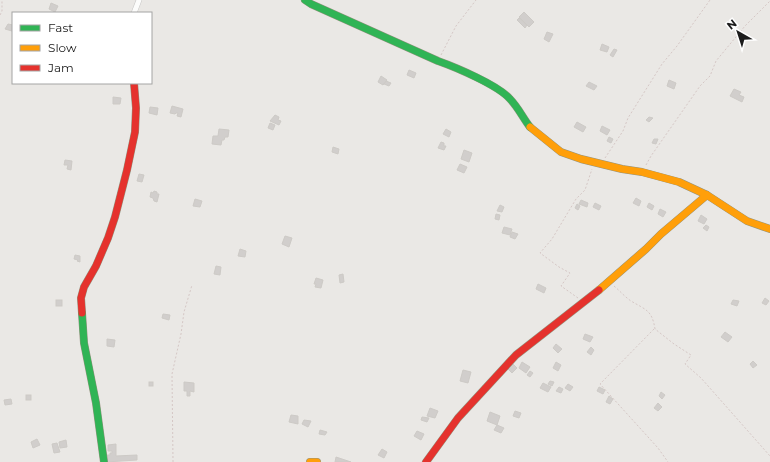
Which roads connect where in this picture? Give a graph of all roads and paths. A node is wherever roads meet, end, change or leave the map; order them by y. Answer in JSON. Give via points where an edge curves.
{"nodes":[{"id":1,"x":2,"y":0,"type":"edge"},
{"id":2,"x":139,"y":0,"type":"edge"},
{"id":3,"x":305,"y":0,"type":"edge"},
{"id":4,"x":476,"y":0,"type":"edge"},
{"id":5,"x":710,"y":0,"type":"edge"},
{"id":6,"x":770,"y":1,"type":"edge"},
{"id":7,"x":134,"y":12,"type":"edge"},
{"id":8,"x":0,"y":15,"type":"edge"},
{"id":9,"x":438,"y":61,"type":"junction"},
{"id":10,"x":134,"y":84,"type":"edge"},
{"id":11,"x":598,"y":163,"type":"junction"},
{"id":12,"x":642,"y":172,"type":"junction"},
{"id":13,"x":707,"y":195,"type":"junction"},
{"id":14,"x":770,"y":230,"type":"edge"},
{"id":15,"x":609,"y":282,"type":"junction"},
{"id":16,"x":192,"y":285,"type":"dead end"},
{"id":17,"x":584,"y":302,"type":"junction"},
{"id":18,"x":654,"y":329,"type":"junction"},
{"id":19,"x":770,"y":456,"type":"edge"},
{"id":20,"x":104,"y":462,"type":"edge"},
{"id":21,"x":172,"y":462,"type":"edge"},
{"id":22,"x":310,"y":462,"type":"edge"},
{"id":23,"x":317,"y":462,"type":"edge"},
{"id":24,"x":426,"y":462,"type":"edge"},
{"id":25,"x":668,"y":462,"type":"edge"}],
"edges":[{"from":1,"to":8,"type":"path"},
{"from":2,"to":7,"type":"street"},
{"from":3,"to":9,"type":"street"},
{"from":4,"to":9,"type":"path","via":[[456,26]]},
{"from":5,"to":11,"type":"path","via":[[662,64],[628,118],[623,131]]},
{"from":6,"to":12,"type":"path","via":[[716,61],[710,76],[700,86]]},
{"from":9,"to":11,"type":"street","via":[[484,81],[508,96],[529,127],[561,152]]},
{"from":10,"to":20,"type":"street","via":[[135,132],[125,178],[108,238],[84,287],[82,298],[84,343]]},
{"from":11,"to":12,"type":"street"},
{"from":11,"to":17,"type":"path","via":[[585,190],[576,199],[552,239],[540,253],[570,273],[560,286]]},
{"from":12,"to":13,"type":"street","via":[[679,182]]},
{"from":13,"to":14,"type":"street","via":[[747,221]]},
{"from":13,"to":15,"type":"street"},
{"from":15,"to":17,"type":"street"},
{"from":15,"to":18,"type":"path","via":[[630,300],[647,310]]},
{"from":16,"to":21,"type":"path","via":[[172,374]]},
{"from":17,"to":24,"type":"street","via":[[531,342],[504,367],[458,418]]},
{"from":18,"to":19,"type":"path","via":[[691,355],[685,364],[701,378]]},
{"from":18,"to":25,"type":"path","via":[[600,384]]},
{"from":22,"to":23,"type":"street"}]}
